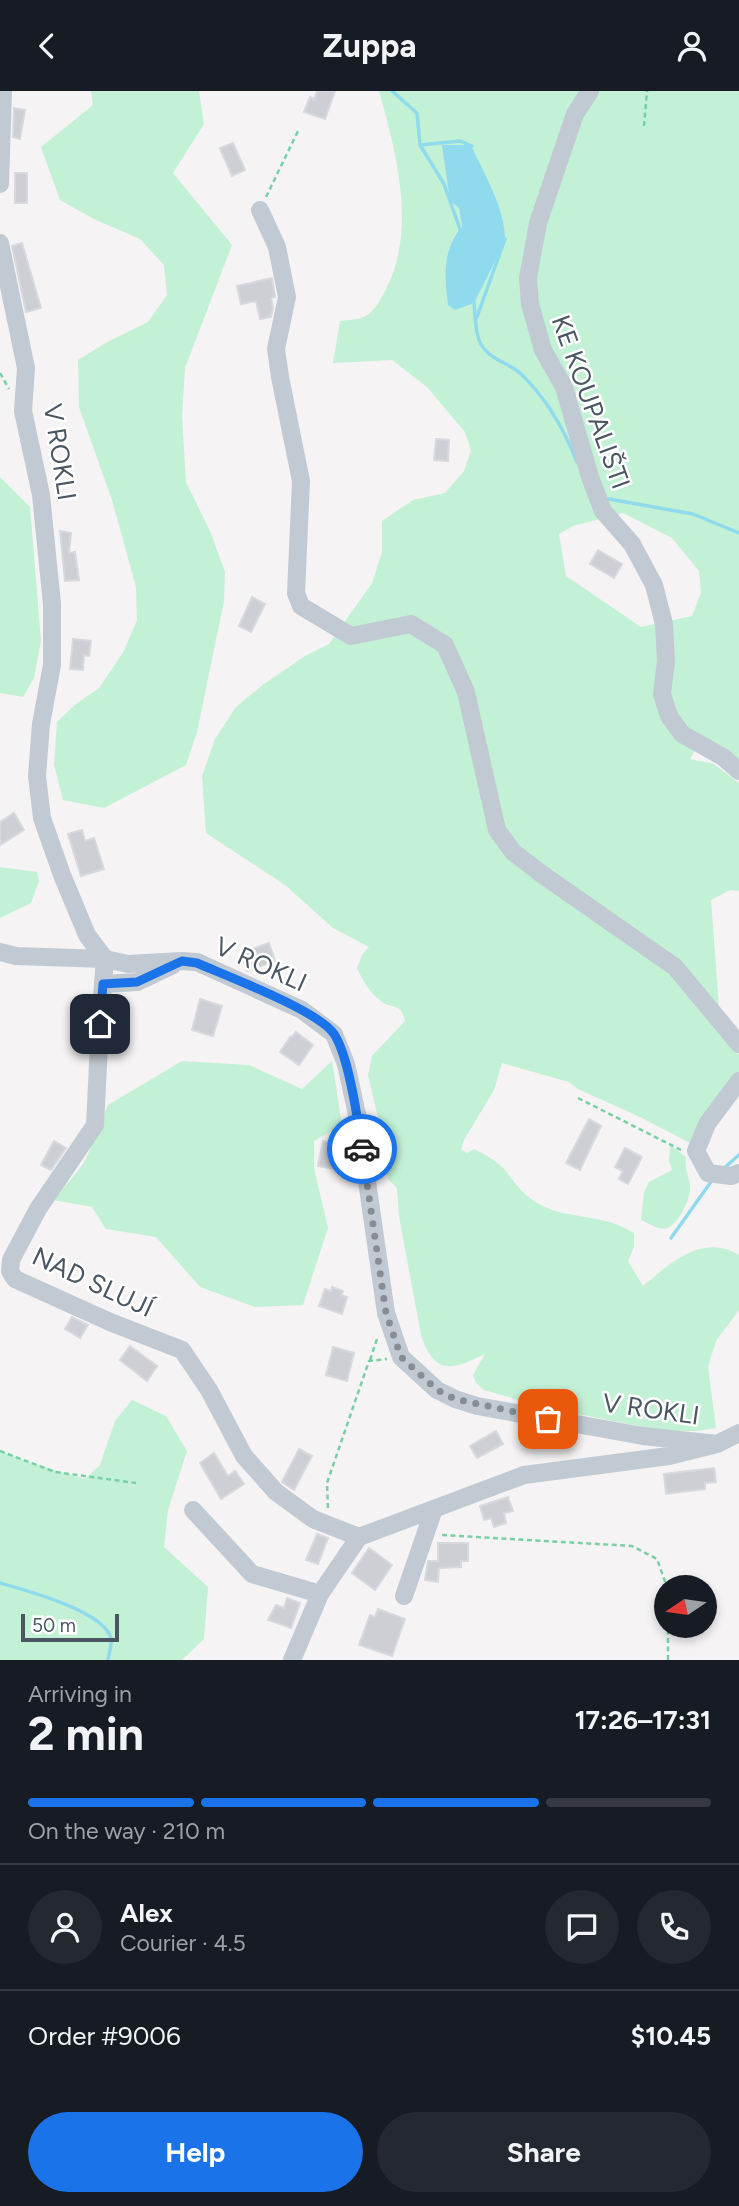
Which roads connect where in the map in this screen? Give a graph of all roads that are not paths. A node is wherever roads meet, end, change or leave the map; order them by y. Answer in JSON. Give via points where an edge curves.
{"nodes":[{"id":1,"x":3,"y":91,"type":"edge"},
{"id":2,"x":590,"y":91,"type":"edge"},
{"id":3,"x":0,"y":184,"type":"edge"},
{"id":4,"x":260,"y":210,"type":"road end"},
{"id":5,"x":0,"y":243,"type":"edge"},
{"id":6,"x":739,"y":771,"type":"edge"},
{"id":7,"x":0,"y":952,"type":"edge"},
{"id":8,"x":105,"y":959,"type":"junction"},
{"id":9,"x":182,"y":961,"type":"junction"},
{"id":10,"x":103,"y":984,"type":"junction"},
{"id":11,"x":739,"y":1044,"type":"edge"},
{"id":12,"x":739,"y":1081,"type":"edge"},
{"id":13,"x":739,"y":1173,"type":"edge"},
{"id":14,"x":739,"y":1433,"type":"edge"},
{"id":15,"x":717,"y":1444,"type":"junction"},
{"id":16,"x":434,"y":1509,"type":"junction"},
{"id":17,"x":193,"y":1510,"type":"dead end"},
{"id":18,"x":359,"y":1537,"type":"junction"},
{"id":19,"x":320,"y":1594,"type":"junction"},
{"id":20,"x":404,"y":1596,"type":"dead end"},
{"id":21,"x":292,"y":1660,"type":"edge"}],
"edges":[{"from":1,"to":3,"type":"street"},
{"from":2,"to":6,"type":"street","name":"KE KOUPALIŠTI","via":[[575,114],[538,223],[528,278],[534,324],[564,387],[600,506],[632,544],[654,585],[664,624],[662,694],[669,716],[682,734]]},
{"from":4,"to":11,"type":"street","via":[[276,247],[287,297],[276,349],[302,481],[296,593],[301,606],[351,636],[411,624],[445,645],[466,692],[497,829],[513,852],[676,967]]},
{"from":5,"to":8,"type":"street","name":"V ROKLI","via":[[26,368],[23,411],[41,495],[52,604],[52,664],[37,776],[43,818],[87,935]]},
{"from":7,"to":8,"type":"street"},
{"from":8,"to":9,"type":"street","name":"V ROKLI","via":[[128,964]]},
{"from":8,"to":10,"type":"street","name":"NAD SLUJÍ"},
{"from":9,"to":10,"type":"street","via":[[137,982]]},
{"from":9,"to":15,"type":"street","name":"V ROKLI","via":[[197,963],[302,1010],[334,1034],[358,1119],[386,1313],[401,1357],[437,1390],[477,1406],[643,1436]]},
{"from":10,"to":18,"type":"street","name":"NAD SLUJÍ","via":[[95,1125],[38,1209],[10,1260],[10,1271],[15,1279],[182,1350],[244,1456],[276,1492],[313,1519]]},
{"from":12,"to":13,"type":"street","via":[[707,1124],[696,1151],[708,1174]]},
{"from":14,"to":15,"type":"street"},
{"from":15,"to":16,"type":"street","via":[[524,1475]]},
{"from":16,"to":18,"type":"street"},
{"from":16,"to":20,"type":"street"},
{"from":17,"to":19,"type":"street","via":[[252,1574]]},
{"from":18,"to":19,"type":"street"},
{"from":19,"to":21,"type":"street"}]}
